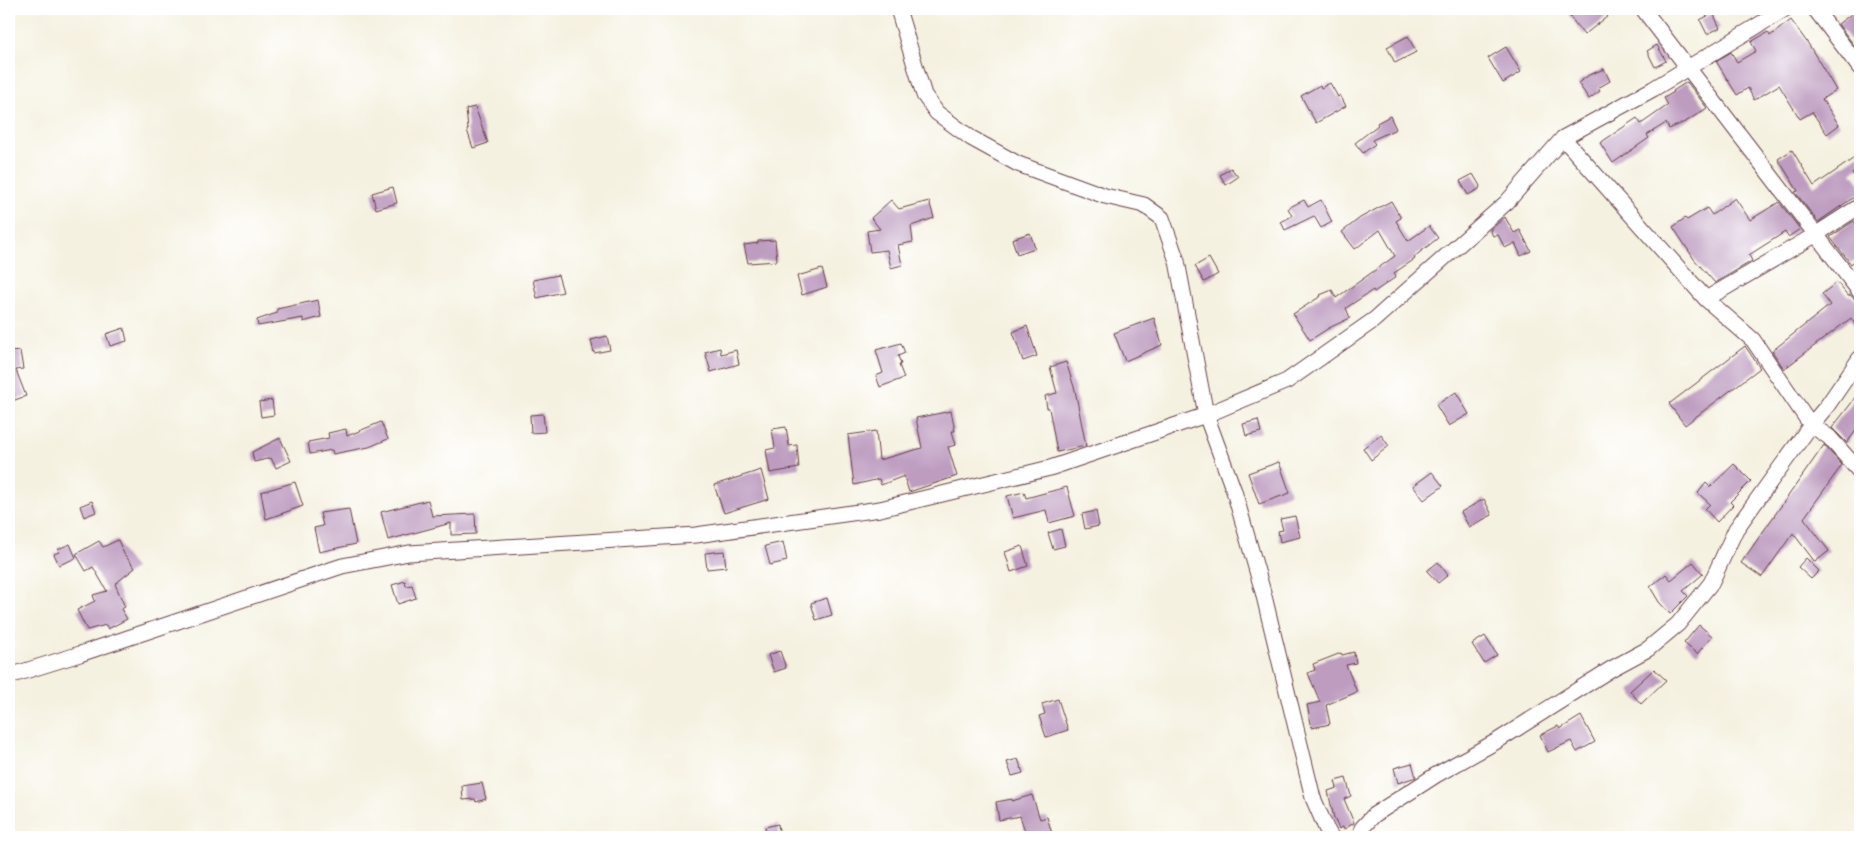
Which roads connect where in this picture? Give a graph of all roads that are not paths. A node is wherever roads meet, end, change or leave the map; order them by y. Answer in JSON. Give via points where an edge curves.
{"nodes":[{"id":1,"x":898,"y":9,"type":"edge"},
{"id":2,"x":1643,"y":9,"type":"edge"},
{"id":3,"x":1785,"y":9,"type":"edge"},
{"id":4,"x":1815,"y":9,"type":"edge"},
{"id":5,"x":1688,"y":67,"type":"junction"},
{"id":6,"x":1860,"y":68,"type":"edge"},
{"id":7,"x":1563,"y":138,"type":"junction"},
{"id":8,"x":1860,"y":206,"type":"edge"},
{"id":9,"x":1815,"y":235,"type":"junction"},
{"id":10,"x":1860,"y":292,"type":"edge"},
{"id":11,"x":1706,"y":299,"type":"junction"},
{"id":12,"x":1860,"y":358,"type":"edge"},
{"id":13,"x":1206,"y":415,"type":"junction"},
{"id":14,"x":1811,"y":425,"type":"junction"},
{"id":15,"x":1860,"y":472,"type":"edge"},
{"id":16,"x":9,"y":676,"type":"edge"},
{"id":17,"x":1332,"y":837,"type":"edge"},
{"id":18,"x":1360,"y":837,"type":"edge"}],
"edges":[{"from":1,"to":13,"type":"street","via":[[924,95],[936,113],[971,138],[1018,164],[1105,196],[1144,205],[1162,218],[1177,261]]},
{"from":2,"to":5,"type":"street"},
{"from":3,"to":5,"type":"street"},
{"from":4,"to":6,"type":"street"},
{"from":5,"to":7,"type":"street"},
{"from":5,"to":9,"type":"street"},
{"from":7,"to":11,"type":"street"},
{"from":7,"to":13,"type":"street","via":[[1507,202],[1374,320],[1287,381]]},
{"from":8,"to":9,"type":"street"},
{"from":9,"to":10,"type":"street"},
{"from":9,"to":11,"type":"street"},
{"from":11,"to":14,"type":"street","via":[[1753,340]]},
{"from":12,"to":14,"type":"street"},
{"from":13,"to":16,"type":"street","via":[[1050,468],[880,509],[696,535],[408,553],[342,566]]},
{"from":13,"to":17,"type":"street","via":[[1234,491],[1263,592],[1313,798]]},
{"from":14,"to":15,"type":"street","via":[[1829,437]]},
{"from":14,"to":18,"type":"street","via":[[1736,530],[1711,583],[1678,624],[1648,649],[1610,669],[1497,742],[1436,775],[1374,815],[1362,828]]}]}
